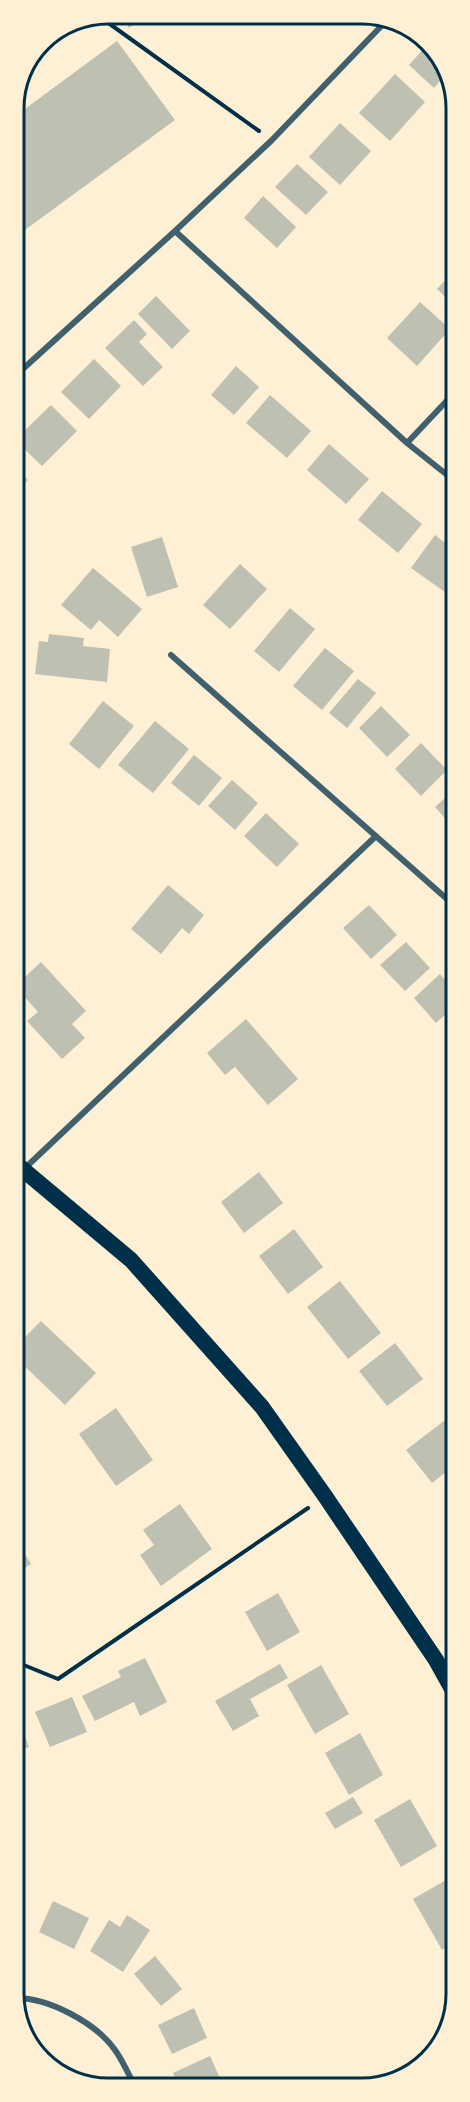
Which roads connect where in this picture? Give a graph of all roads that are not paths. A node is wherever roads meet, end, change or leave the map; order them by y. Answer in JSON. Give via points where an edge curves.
{"nodes":[{"id":1,"x":381,"y":27,"type":"edge"},
{"id":2,"x":175,"y":231,"type":"junction"},
{"id":3,"x":24,"y":368,"type":"edge"},
{"id":4,"x":446,"y":402,"type":"edge"},
{"id":5,"x":407,"y":443,"type":"junction"},
{"id":6,"x":446,"y":474,"type":"edge"},
{"id":7,"x":171,"y":655,"type":"dead end"},
{"id":8,"x":376,"y":836,"type":"junction"},
{"id":9,"x":446,"y":898,"type":"edge"},
{"id":10,"x":24,"y":1161,"type":"edge"},
{"id":11,"x":24,"y":1170,"type":"edge"},
{"id":12,"x":446,"y":1678,"type":"edge"},
{"id":13,"x":25,"y":2000,"type":"edge"},
{"id":14,"x":130,"y":2078,"type":"edge"}],
"edges":[{"from":1,"to":2,"type":"street","via":[[272,140]]},
{"from":2,"to":3,"type":"street"},
{"from":2,"to":5,"type":"street"},
{"from":4,"to":5,"type":"street"},
{"from":5,"to":6,"type":"street"},
{"from":7,"to":8,"type":"street"},
{"from":8,"to":9,"type":"street"},
{"from":8,"to":10,"type":"street"},
{"from":11,"to":12,"type":"highway","via":[[131,1260],[262,1407]]},
{"from":13,"to":14,"type":"street","via":[[55,2006],[88,2022],[115,2049]]}]}
